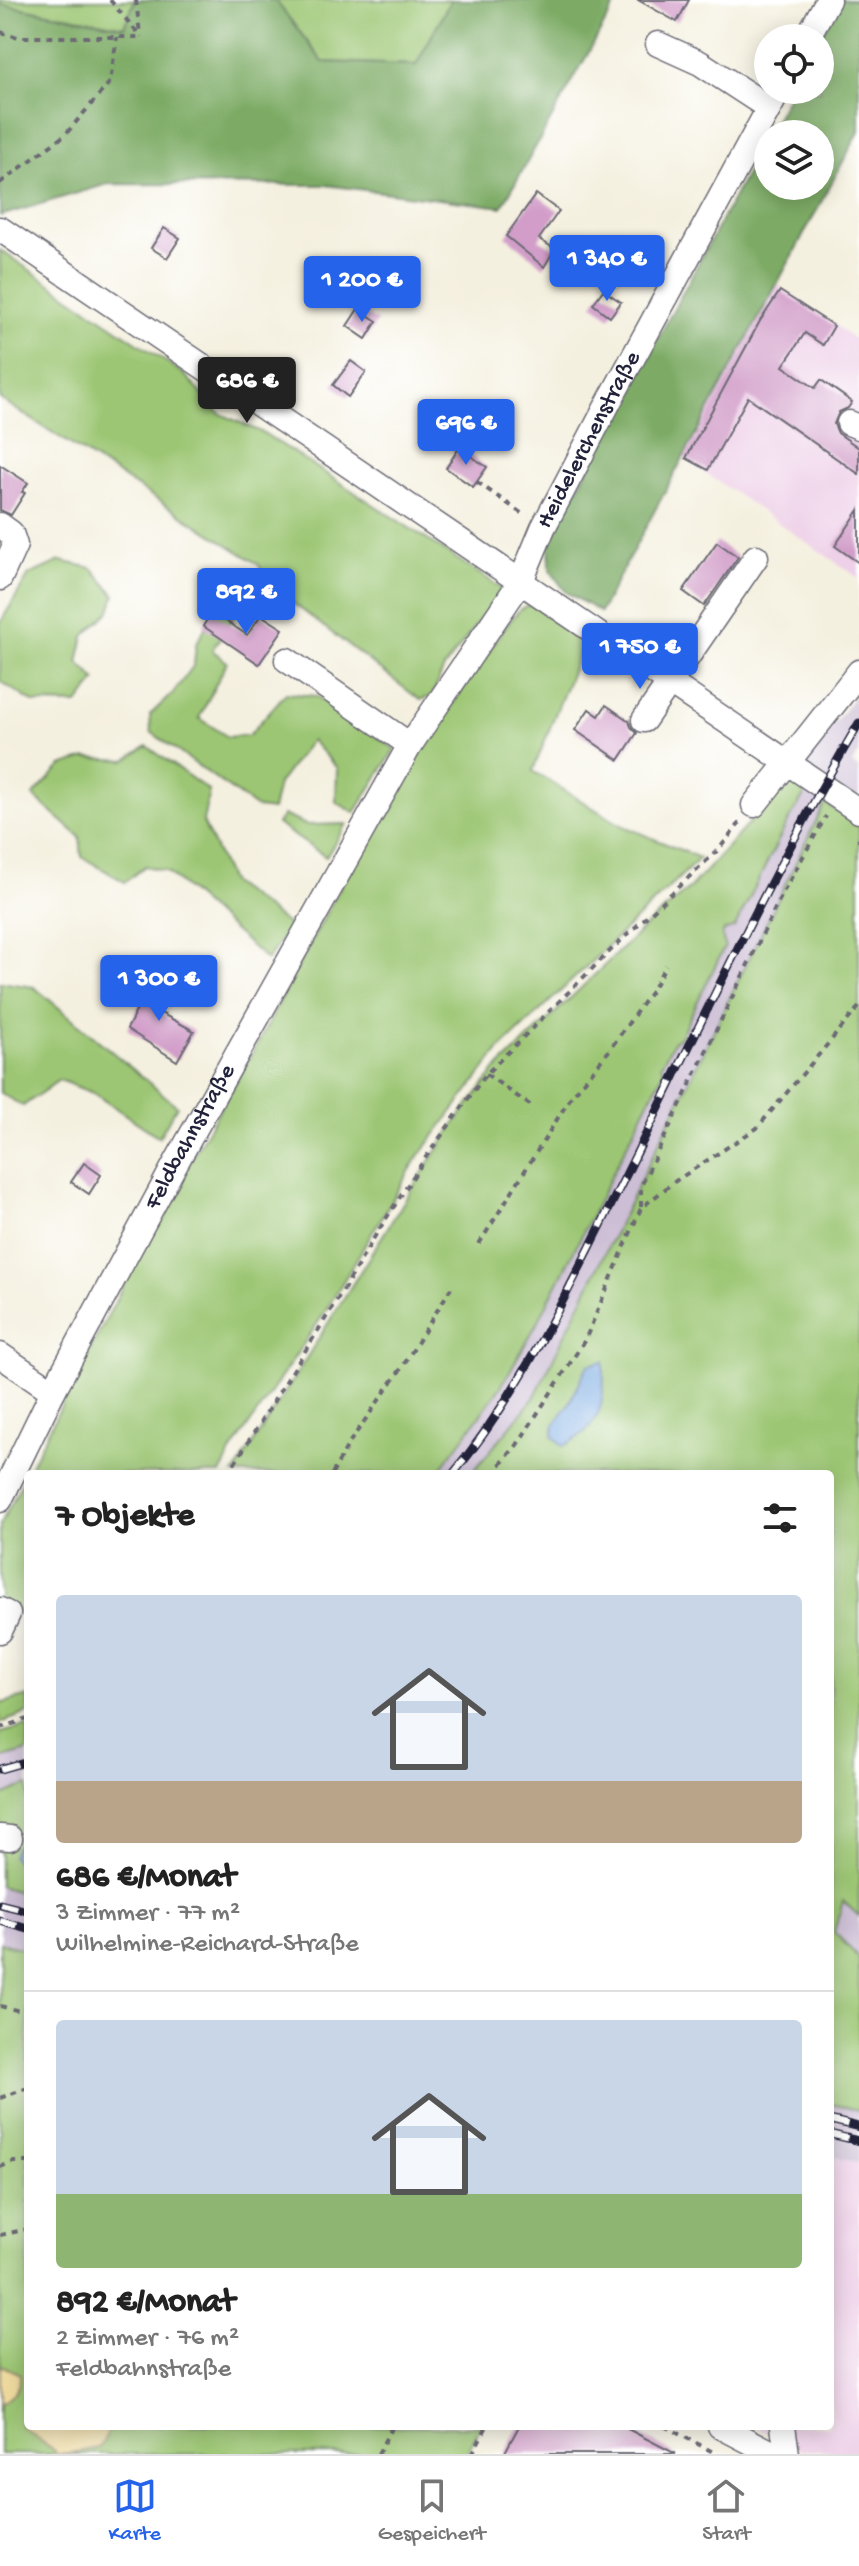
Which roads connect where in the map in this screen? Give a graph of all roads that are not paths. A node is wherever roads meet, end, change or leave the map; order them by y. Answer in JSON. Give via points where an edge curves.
{"nodes":[{"id":1,"x":828,"y":0,"type":"edge"},
{"id":2,"x":815,"y":24,"type":"edge"},
{"id":3,"x":658,"y":44,"type":"dead end"},
{"id":4,"x":754,"y":89,"type":"edge"},
{"id":5,"x":771,"y":104,"type":"edge"},
{"id":6,"x":0,"y":229,"type":"edge"},
{"id":7,"x":1,"y":526,"type":"edge"},
{"id":8,"x":756,"y":557,"type":"dead end"},
{"id":9,"x":0,"y":578,"type":"edge"},
{"id":10,"x":521,"y":581,"type":"junction"},
{"id":11,"x":287,"y":660,"type":"dead end"},
{"id":12,"x":859,"y":672,"type":"edge"},
{"id":13,"x":669,"y":682,"type":"junction"},
{"id":14,"x":644,"y":720,"type":"dead end"},
{"id":15,"x":410,"y":745,"type":"junction"},
{"id":16,"x":786,"y":762,"type":"junction"},
{"id":17,"x":754,"y":805,"type":"road end"},
{"id":18,"x":859,"y":811,"type":"edge"},
{"id":19,"x":0,"y":1355,"type":"edge"},
{"id":20,"x":53,"y":1391,"type":"junction"},
{"id":21,"x":0,"y":1500,"type":"edge"},
{"id":22,"x":0,"y":1610,"type":"edge"},
{"id":23,"x":0,"y":1631,"type":"edge"},
{"id":24,"x":728,"y":2430,"type":"edge"},
{"id":25,"x":784,"y":2430,"type":"edge"},
{"id":26,"x":774,"y":2454,"type":"edge"},
{"id":27,"x":787,"y":2454,"type":"edge"}],
"edges":[{"from":1,"to":2,"type":"street"},
{"from":3,"to":4,"type":"street"},
{"from":5,"to":10,"type":"street","name":"Heidelerchenstraße","via":[[543,528]]},
{"from":6,"to":10,"type":"street"},
{"from":7,"to":9,"type":"street","via":[[15,545]]},
{"from":8,"to":13,"type":"street"},
{"from":10,"to":13,"type":"street"},
{"from":10,"to":15,"type":"street","name":"Feldbahnstraße"},
{"from":11,"to":15,"type":"street"},
{"from":12,"to":16,"type":"street"},
{"from":13,"to":14,"type":"street"},
{"from":13,"to":16,"type":"street"},
{"from":15,"to":20,"type":"street","name":"Feldbahnstraße"},
{"from":16,"to":17,"type":"street"},
{"from":16,"to":18,"type":"street"},
{"from":19,"to":20,"type":"street"},
{"from":20,"to":21,"type":"street","name":"Feldbahnstraße"},
{"from":22,"to":23,"type":"street","via":[[8,1614]]},
{"from":24,"to":26,"type":"street"},
{"from":25,"to":27,"type":"street"}]}
